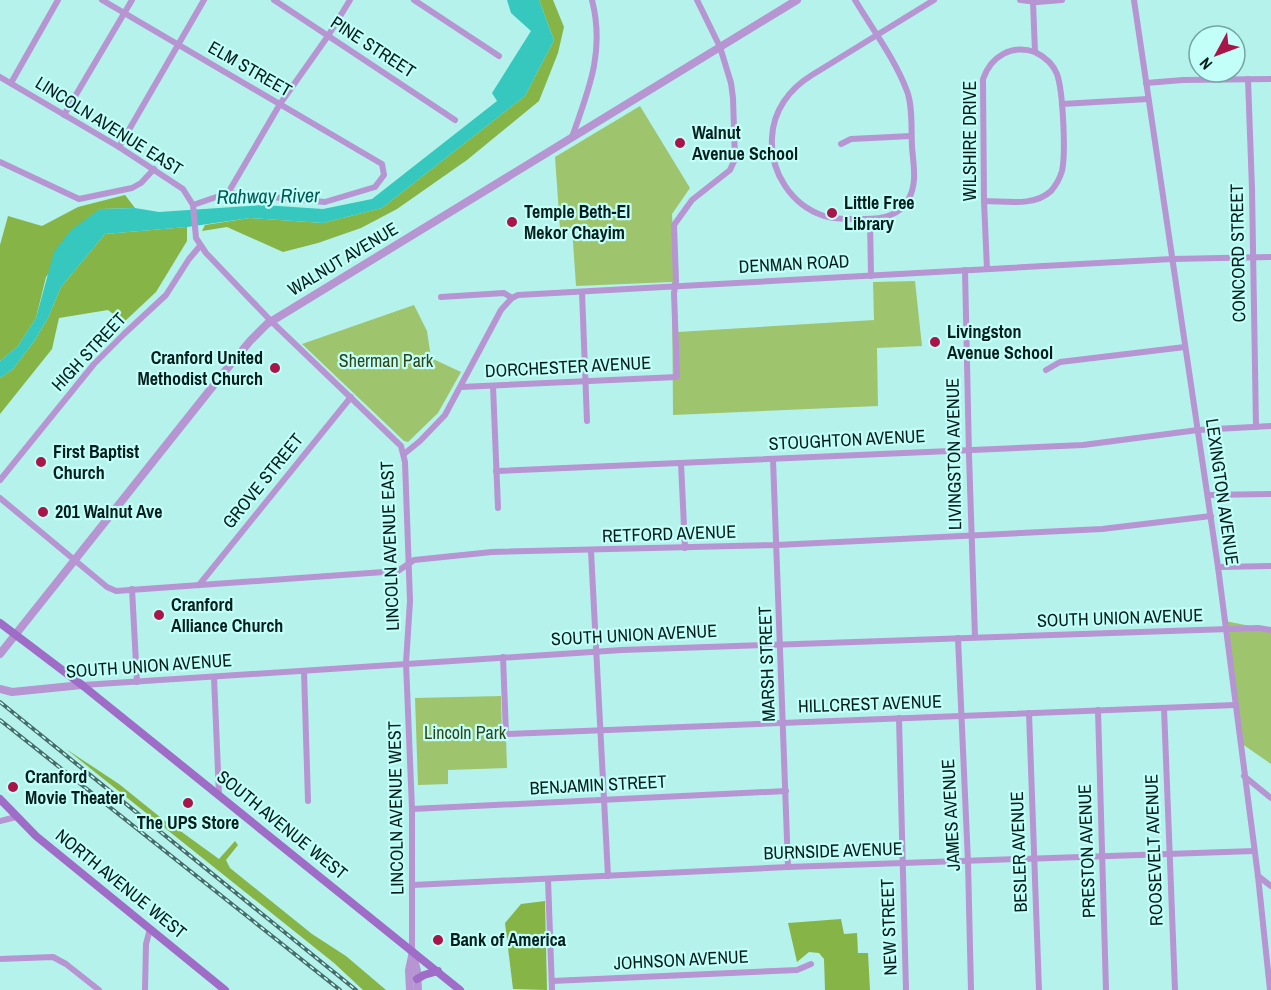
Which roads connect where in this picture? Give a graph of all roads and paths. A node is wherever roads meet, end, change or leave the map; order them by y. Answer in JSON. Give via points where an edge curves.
{"nodes":[{"id":1,"x":58,"y":0,"type":"edge"},
{"id":2,"x":102,"y":0,"type":"edge"},
{"id":3,"x":132,"y":0,"type":"edge"},
{"id":4,"x":204,"y":0,"type":"edge"},
{"id":5,"x":274,"y":0,"type":"edge"},
{"id":6,"x":350,"y":0,"type":"edge"},
{"id":7,"x":414,"y":0,"type":"edge"},
{"id":8,"x":592,"y":0,"type":"edge"},
{"id":9,"x":697,"y":0,"type":"edge"},
{"id":10,"x":797,"y":0,"type":"edge"},
{"id":11,"x":855,"y":0,"type":"edge"},
{"id":12,"x":934,"y":0,"type":"edge"},
{"id":13,"x":1020,"y":0,"type":"edge"},
{"id":14,"x":1059,"y":0,"type":"edge"},
{"id":15,"x":1134,"y":0,"type":"edge"},
{"id":16,"x":1033,"y":2,"type":"junction"},
{"id":17,"x":124,"y":13,"type":"junction"},
{"id":18,"x":328,"y":36,"type":"junction"},
{"id":19,"x":876,"y":36,"type":"junction"},
{"id":20,"x":178,"y":44,"type":"junction"},
{"id":21,"x":720,"y":47,"type":"junction"},
{"id":22,"x":1035,"y":52,"type":"junction"},
{"id":23,"x":499,"y":56,"type":"dead end"},
{"id":24,"x":0,"y":77,"type":"edge"},
{"id":25,"x":1248,"y":79,"type":"junction"},
{"id":26,"x":1271,"y":79,"type":"edge"},
{"id":27,"x":1146,"y":83,"type":"junction"},
{"id":28,"x":10,"y":84,"type":"junction"},
{"id":29,"x":1148,"y":99,"type":"junction"},
{"id":30,"x":280,"y":104,"type":"junction"},
{"id":31,"x":1062,"y":104,"type":"junction"},
{"id":32,"x":64,"y":115,"type":"junction"},
{"id":33,"x":455,"y":120,"type":"dead end"},
{"id":34,"x":911,"y":136,"type":"junction"},
{"id":35,"x":572,"y":137,"type":"junction"},
{"id":36,"x":841,"y":144,"type":"dead end"},
{"id":37,"x":119,"y":147,"type":"junction"},
{"id":38,"x":0,"y":162,"type":"edge"},
{"id":39,"x":154,"y":169,"type":"junction"},
{"id":40,"x":228,"y":193,"type":"junction"},
{"id":41,"x":984,"y":201,"type":"junction"},
{"id":42,"x":193,"y":207,"type":"junction"},
{"id":43,"x":870,"y":219,"type":"junction"},
{"id":44,"x":200,"y":246,"type":"junction"},
{"id":45,"x":1253,"y":257,"type":"junction"},
{"id":46,"x":1271,"y":257,"type":"edge"},
{"id":47,"x":1172,"y":259,"type":"junction"},
{"id":48,"x":987,"y":269,"type":"junction"},
{"id":49,"x":965,"y":270,"type":"junction"},
{"id":50,"x":871,"y":276,"type":"junction"},
{"id":51,"x":675,"y":287,"type":"junction"},
{"id":52,"x":582,"y":292,"type":"junction"},
{"id":53,"x":441,"y":297,"type":"dead end"},
{"id":54,"x":512,"y":298,"type":"junction"},
{"id":55,"x":271,"y":321,"type":"junction"},
{"id":56,"x":1185,"y":347,"type":"junction"},
{"id":57,"x":1046,"y":370,"type":"dead end"},
{"id":58,"x":586,"y":382,"type":"junction"},
{"id":59,"x":493,"y":386,"type":"junction"},
{"id":60,"x":461,"y":387,"type":"junction"},
{"id":61,"x":351,"y":397,"type":"junction"},
{"id":62,"x":587,"y":421,"type":"dead end"},
{"id":63,"x":1271,"y":426,"type":"edge"},
{"id":64,"x":1256,"y":427,"type":"junction"},
{"id":65,"x":1198,"y":430,"type":"junction"},
{"id":66,"x":969,"y":450,"type":"junction"},
{"id":67,"x":404,"y":454,"type":"junction"},
{"id":68,"x":773,"y":459,"type":"junction"},
{"id":69,"x":681,"y":463,"type":"junction"},
{"id":70,"x":496,"y":471,"type":"junction"},
{"id":71,"x":0,"y":480,"type":"edge"},
{"id":72,"x":1271,"y":494,"type":"edge"},
{"id":73,"x":1208,"y":495,"type":"junction"},
{"id":74,"x":0,"y":498,"type":"edge"},
{"id":75,"x":498,"y":508,"type":"dead end"},
{"id":76,"x":1211,"y":516,"type":"junction"},
{"id":77,"x":971,"y":534,"type":"junction"},
{"id":78,"x":777,"y":545,"type":"junction"},
{"id":79,"x":685,"y":548,"type":"junction"},
{"id":80,"x":591,"y":551,"type":"junction"},
{"id":81,"x":75,"y":559,"type":"junction"},
{"id":82,"x":408,"y":565,"type":"junction"},
{"id":83,"x":1271,"y":566,"type":"edge"},
{"id":84,"x":1218,"y":567,"type":"junction"},
{"id":85,"x":199,"y":585,"type":"junction"},
{"id":86,"x":132,"y":589,"type":"junction"},
{"id":87,"x":0,"y":622,"type":"edge"},
{"id":88,"x":1226,"y":629,"type":"junction"},
{"id":89,"x":1271,"y":630,"type":"edge"},
{"id":90,"x":15,"y":635,"type":"junction"},
{"id":91,"x":958,"y":638,"type":"junction"},
{"id":92,"x":975,"y":638,"type":"junction"},
{"id":93,"x":781,"y":644,"type":"junction"},
{"id":94,"x":596,"y":651,"type":"junction"},
{"id":95,"x":0,"y":654,"type":"edge"},
{"id":96,"x":503,"y":657,"type":"junction"},
{"id":97,"x":406,"y":663,"type":"junction"},
{"id":98,"x":304,"y":671,"type":"junction"},
{"id":99,"x":214,"y":677,"type":"junction"},
{"id":100,"x":137,"y":682,"type":"junction"},
{"id":101,"x":82,"y":685,"type":"junction"},
{"id":102,"x":0,"y":689,"type":"edge"},
{"id":103,"x":1235,"y":705,"type":"junction"},
{"id":104,"x":1164,"y":708,"type":"junction"},
{"id":105,"x":1098,"y":710,"type":"junction"},
{"id":106,"x":1029,"y":713,"type":"junction"},
{"id":107,"x":961,"y":716,"type":"junction"},
{"id":108,"x":899,"y":718,"type":"junction"},
{"id":109,"x":784,"y":723,"type":"junction"},
{"id":110,"x":599,"y":729,"type":"junction"},
{"id":111,"x":1244,"y":775,"type":"junction"},
{"id":112,"x":786,"y":791,"type":"junction"},
{"id":113,"x":219,"y":795,"type":"junction"},
{"id":114,"x":1271,"y":798,"type":"edge"},
{"id":115,"x":0,"y":799,"type":"edge"},
{"id":116,"x":604,"y":800,"type":"junction"},
{"id":117,"x":308,"y":801,"type":"dead end"},
{"id":118,"x":412,"y":809,"type":"junction"},
{"id":119,"x":16,"y":817,"type":"junction"},
{"id":120,"x":0,"y":821,"type":"edge"},
{"id":121,"x":1254,"y":851,"type":"junction"},
{"id":122,"x":1169,"y":855,"type":"junction"},
{"id":123,"x":1102,"y":857,"type":"junction"},
{"id":124,"x":1035,"y":859,"type":"junction"},
{"id":125,"x":968,"y":862,"type":"junction"},
{"id":126,"x":902,"y":864,"type":"junction"},
{"id":127,"x":788,"y":867,"type":"junction"},
{"id":128,"x":608,"y":876,"type":"junction"},
{"id":129,"x":1258,"y":876,"type":"junction"},
{"id":130,"x":548,"y":879,"type":"junction"},
{"id":131,"x":413,"y":885,"type":"junction"},
{"id":132,"x":1271,"y":886,"type":"edge"},
{"id":133,"x":150,"y":929,"type":"junction"},
{"id":134,"x":412,"y":951,"type":"junction"},
{"id":135,"x":0,"y":959,"type":"edge"},
{"id":136,"x":811,"y":964,"type":"dead end"},
{"id":137,"x":438,"y":971,"type":"junction"},
{"id":138,"x":1270,"y":972,"type":"edge"},
{"id":139,"x":417,"y":979,"type":"junction"},
{"id":140,"x":552,"y":981,"type":"junction"},
{"id":141,"x":99,"y":990,"type":"edge"},
{"id":142,"x":146,"y":990,"type":"edge"},
{"id":143,"x":225,"y":990,"type":"edge"},
{"id":144,"x":410,"y":990,"type":"edge"},
{"id":145,"x":418,"y":990,"type":"edge"},
{"id":146,"x":460,"y":990,"type":"edge"},
{"id":147,"x":552,"y":990,"type":"edge"},
{"id":148,"x":906,"y":990,"type":"edge"},
{"id":149,"x":971,"y":990,"type":"edge"},
{"id":150,"x":1039,"y":990,"type":"edge"},
{"id":151,"x":1106,"y":990,"type":"edge"},
{"id":152,"x":1175,"y":990,"type":"edge"},
{"id":153,"x":1270,"y":990,"type":"edge"}],
"edges":[{"from":1,"to":28,"type":"street"},
{"from":2,"to":17,"type":"street","name":"ELM STREET"},
{"from":3,"to":17,"type":"street"},
{"from":4,"to":20,"type":"street"},
{"from":5,"to":18,"type":"street","name":"PINE STREET"},
{"from":6,"to":18,"type":"street"},
{"from":7,"to":23,"type":"street"},
{"from":8,"to":35,"type":"street","via":[[597,53]]},
{"from":9,"to":21,"type":"street"},
{"from":10,"to":21,"type":"street","name":"WALNUT AVENUE"},
{"from":11,"to":19,"type":"street"},
{"from":12,"to":19,"type":"street"},
{"from":13,"to":16,"type":"street"},
{"from":14,"to":16,"type":"street"},
{"from":15,"to":27,"type":"street","name":"LEXINGTON AVENUE"},
{"from":16,"to":22,"type":"street"},
{"from":17,"to":20,"type":"street","name":"ELM STREET"},
{"from":17,"to":32,"type":"street"},
{"from":18,"to":30,"type":"street"},
{"from":18,"to":33,"type":"street","name":"PINE STREET"},
{"from":19,"to":34,"type":"street","via":[[908,94]]},
{"from":19,"to":43,"type":"street","via":[[793,90],[776,116],[771,140],[780,178],[803,205],[831,218]]},
{"from":20,"to":30,"type":"street","name":"ELM STREET"},
{"from":20,"to":37,"type":"street"},
{"from":21,"to":35,"type":"street","name":"WALNUT AVENUE"},
{"from":21,"to":51,"type":"street","via":[[733,98],[734,162],[692,200],[674,225]]},
{"from":22,"to":31,"type":"street","via":[[1053,66]]},
{"from":22,"to":41,"type":"street","name":"WILSHIRE DRIVE","via":[[1018,49],[1003,54],[990,64],[983,79]]},
{"from":24,"to":28,"type":"street","name":"LINCOLN AVENUE EAST"},
{"from":25,"to":26,"type":"street"},
{"from":25,"to":27,"type":"street"},
{"from":25,"to":45,"type":"street","name":"CONCORD STREET"},
{"from":27,"to":29,"type":"street","name":"LEXINGTON AVENUE"},
{"from":28,"to":32,"type":"street","name":"LINCOLN AVENUE EAST"},
{"from":29,"to":31,"type":"street"},
{"from":29,"to":47,"type":"street","name":"LEXINGTON AVENUE"},
{"from":30,"to":40,"type":"street"},
{"from":30,"to":40,"type":"street","name":"ELM STREET","via":[[382,164],[384,175],[375,187],[325,202]]},
{"from":31,"to":41,"type":"street","via":[[1063,166],[1056,184],[1034,200]]},
{"from":32,"to":37,"type":"street","name":"LINCOLN AVENUE EAST"},
{"from":34,"to":36,"type":"street","via":[[851,139]]},
{"from":34,"to":43,"type":"street","via":[[914,183],[909,199],[891,215]]},
{"from":35,"to":55,"type":"street","name":"WALNUT AVENUE"},
{"from":37,"to":39,"type":"street","name":"LINCOLN AVENUE EAST"},
{"from":38,"to":39,"type":"street","via":[[78,199],[132,188]]},
{"from":39,"to":42,"type":"street","name":"LINCOLN AVENUE EAST","via":[[183,189]]},
{"from":40,"to":42,"type":"street"},
{"from":41,"to":48,"type":"street","name":"WILSHIRE DRIVE"},
{"from":42,"to":44,"type":"street","name":"LINCOLN AVENUE EAST"},
{"from":43,"to":50,"type":"street"},
{"from":44,"to":55,"type":"street","name":"LINCOLN AVENUE EAST"},
{"from":44,"to":71,"type":"street","name":"HIGH STREET","via":[[166,296],[94,364]]},
{"from":45,"to":46,"type":"street","name":"DENMAN ROAD"},
{"from":45,"to":47,"type":"street","name":"DENMAN ROAD"},
{"from":45,"to":64,"type":"street","name":"CONCORD STREET"},
{"from":47,"to":48,"type":"street","name":"DENMAN ROAD"},
{"from":47,"to":56,"type":"street","name":"LEXINGTON AVENUE"},
{"from":48,"to":49,"type":"street","name":"DENMAN ROAD"},
{"from":49,"to":50,"type":"street","name":"DENMAN ROAD"},
{"from":49,"to":66,"type":"street","name":"LIVINGSTON AVENUE"},
{"from":50,"to":51,"type":"street","name":"DENMAN ROAD"},
{"from":51,"to":52,"type":"street","name":"DENMAN ROAD"},
{"from":51,"to":58,"type":"street","name":"DORCHESTER AVENUE","via":[[676,377]]},
{"from":52,"to":54,"type":"street","name":"DENMAN ROAD"},
{"from":52,"to":58,"type":"street"},
{"from":53,"to":54,"type":"street","name":"DENMAN ROAD","via":[[504,293]]},
{"from":54,"to":60,"type":"street","via":[[501,310]]},
{"from":55,"to":61,"type":"street","name":"LINCOLN AVENUE EAST"},
{"from":55,"to":81,"type":"street","name":"WALNUT AVENUE","via":[[250,340]]},
{"from":56,"to":57,"type":"street","via":[[1060,362]]},
{"from":56,"to":65,"type":"street","name":"LEXINGTON AVENUE"},
{"from":58,"to":59,"type":"street","name":"DORCHESTER AVENUE"},
{"from":58,"to":62,"type":"street"},
{"from":59,"to":60,"type":"street","name":"DORCHESTER AVENUE"},
{"from":59,"to":70,"type":"street"},
{"from":60,"to":67,"type":"street","via":[[435,427]]},
{"from":61,"to":67,"type":"street","name":"LINCOLN AVENUE EAST","via":[[396,440]]},
{"from":61,"to":85,"type":"street","name":"GROVE STREET"},
{"from":63,"to":64,"type":"street","name":"STOUGHTON AVENUE"},
{"from":64,"to":65,"type":"street","name":"STOUGHTON AVENUE"},
{"from":65,"to":66,"type":"street","name":"STOUGHTON AVENUE","via":[[1083,445]]},
{"from":65,"to":73,"type":"street","name":"LEXINGTON AVENUE"},
{"from":66,"to":68,"type":"street","name":"STOUGHTON AVENUE"},
{"from":66,"to":77,"type":"street","name":"LIVINGSTON AVENUE"},
{"from":67,"to":82,"type":"street","name":"LINCOLN AVENUE EAST"},
{"from":68,"to":69,"type":"street","name":"STOUGHTON AVENUE"},
{"from":68,"to":78,"type":"street","name":"MARSH STREET"},
{"from":69,"to":70,"type":"street","name":"STOUGHTON AVENUE"},
{"from":69,"to":79,"type":"street"},
{"from":70,"to":75,"type":"street"},
{"from":72,"to":73,"type":"street"},
{"from":73,"to":76,"type":"street","name":"LEXINGTON AVENUE"},
{"from":74,"to":81,"type":"street","name":"RETFORD AVENUE"},
{"from":76,"to":77,"type":"street","name":"RETFORD AVENUE","via":[[1102,529]]},
{"from":76,"to":84,"type":"street","name":"LEXINGTON AVENUE"},
{"from":77,"to":78,"type":"street","name":"RETFORD AVENUE"},
{"from":77,"to":92,"type":"street","name":"LIVINGSTON AVENUE"},
{"from":78,"to":79,"type":"street","name":"RETFORD AVENUE"},
{"from":78,"to":93,"type":"street","name":"MARSH STREET"},
{"from":79,"to":80,"type":"street","name":"RETFORD AVENUE"},
{"from":80,"to":82,"type":"street","name":"RETFORD AVENUE","via":[[492,552],[414,560]]},
{"from":80,"to":94,"type":"street"},
{"from":81,"to":86,"type":"street","name":"RETFORD AVENUE","via":[[107,587],[116,591]]},
{"from":81,"to":90,"type":"street","name":"WALNUT AVENUE"},
{"from":82,"to":85,"type":"street","name":"RETFORD AVENUE","via":[[398,572]]},
{"from":82,"to":97,"type":"street","name":"LINCOLN AVENUE EAST"},
{"from":83,"to":84,"type":"street"},
{"from":84,"to":88,"type":"street","name":"LEXINGTON AVENUE"},
{"from":85,"to":86,"type":"street","name":"RETFORD AVENUE"},
{"from":86,"to":100,"type":"street"},
{"from":87,"to":90,"type":"main road","name":"SOUTH AVENUE WEST"},
{"from":88,"to":89,"type":"street","name":"SOUTH UNION AVENUE"},
{"from":88,"to":92,"type":"street","name":"SOUTH UNION AVENUE"},
{"from":88,"to":103,"type":"street","name":"LEXINGTON AVENUE"},
{"from":90,"to":95,"type":"street","name":"WALNUT AVENUE"},
{"from":90,"to":101,"type":"main road","name":"SOUTH AVENUE WEST"},
{"from":91,"to":92,"type":"street","name":"SOUTH UNION AVENUE"},
{"from":91,"to":93,"type":"street","name":"SOUTH UNION AVENUE"},
{"from":91,"to":107,"type":"street","name":"JAMES AVENUE"},
{"from":93,"to":94,"type":"street","name":"SOUTH UNION AVENUE"},
{"from":93,"to":109,"type":"street","name":"MARSH STREET"},
{"from":94,"to":96,"type":"street","name":"SOUTH UNION AVENUE"},
{"from":94,"to":110,"type":"street"},
{"from":96,"to":97,"type":"street","name":"SOUTH UNION AVENUE"},
{"from":96,"to":110,"type":"street","name":"HILLCREST AVENUE","via":[[506,734]]},
{"from":97,"to":98,"type":"street","name":"SOUTH UNION AVENUE"},
{"from":97,"to":118,"type":"street","name":"LINCOLN AVENUE WEST"},
{"from":98,"to":99,"type":"street","name":"SOUTH UNION AVENUE"},
{"from":98,"to":117,"type":"street"},
{"from":99,"to":100,"type":"street","name":"SOUTH UNION AVENUE"},
{"from":99,"to":113,"type":"street"},
{"from":100,"to":101,"type":"street","name":"SOUTH UNION AVENUE"},
{"from":101,"to":102,"type":"street","name":"SOUTH UNION AVENUE","via":[[12,692]]},
{"from":101,"to":113,"type":"main road","name":"SOUTH AVENUE WEST"},
{"from":103,"to":104,"type":"street","name":"HILLCREST AVENUE"},
{"from":103,"to":111,"type":"street","name":"LEXINGTON AVENUE"},
{"from":104,"to":105,"type":"street","name":"HILLCREST AVENUE"},
{"from":104,"to":122,"type":"street","name":"ROOSEVELT AVENUE"},
{"from":105,"to":106,"type":"street","name":"HILLCREST AVENUE"},
{"from":105,"to":123,"type":"street","name":"PRESTON AVENUE"},
{"from":106,"to":107,"type":"street","name":"HILLCREST AVENUE"},
{"from":106,"to":124,"type":"street","name":"BESLER AVENUE"},
{"from":107,"to":108,"type":"street","name":"HILLCREST AVENUE"},
{"from":107,"to":125,"type":"street","name":"JAMES AVENUE"},
{"from":108,"to":109,"type":"street","name":"HILLCREST AVENUE"},
{"from":108,"to":126,"type":"street","name":"NEW STREET"},
{"from":109,"to":110,"type":"street","name":"HILLCREST AVENUE"},
{"from":109,"to":112,"type":"street","name":"MARSH STREET"},
{"from":110,"to":116,"type":"street"},
{"from":111,"to":114,"type":"street"},
{"from":111,"to":121,"type":"street","name":"LEXINGTON AVENUE"},
{"from":112,"to":116,"type":"street","name":"BENJAMIN STREET"},
{"from":112,"to":127,"type":"street","name":"MARSH STREET"},
{"from":113,"to":134,"type":"main road","name":"SOUTH AVENUE WEST"},
{"from":115,"to":119,"type":"main road","name":"NORTH AVENUE WEST"},
{"from":116,"to":118,"type":"street","name":"BENJAMIN STREET"},
{"from":116,"to":128,"type":"street"},
{"from":118,"to":131,"type":"street","name":"LINCOLN AVENUE WEST"},
{"from":119,"to":120,"type":"street"},
{"from":119,"to":133,"type":"main road","name":"NORTH AVENUE WEST"},
{"from":121,"to":122,"type":"street","name":"BURNSIDE AVENUE"},
{"from":121,"to":129,"type":"street","name":"LEXINGTON AVENUE"},
{"from":122,"to":123,"type":"street","name":"BURNSIDE AVENUE"},
{"from":122,"to":152,"type":"street","name":"ROOSEVELT AVENUE"},
{"from":123,"to":124,"type":"street","name":"BURNSIDE AVENUE"},
{"from":123,"to":151,"type":"street","name":"PRESTON AVENUE"},
{"from":124,"to":125,"type":"street","name":"BURNSIDE AVENUE"},
{"from":124,"to":150,"type":"street","name":"BESLER AVENUE"},
{"from":125,"to":126,"type":"street","name":"BURNSIDE AVENUE"},
{"from":125,"to":149,"type":"street","name":"JAMES AVENUE"},
{"from":126,"to":127,"type":"street","name":"BURNSIDE AVENUE"},
{"from":126,"to":148,"type":"street","name":"NEW STREET"},
{"from":127,"to":128,"type":"street","name":"BURNSIDE AVENUE"},
{"from":128,"to":130,"type":"street","name":"BURNSIDE AVENUE"},
{"from":129,"to":132,"type":"street"},
{"from":129,"to":138,"type":"street","name":"LEXINGTON AVENUE"},
{"from":130,"to":131,"type":"street","name":"BURNSIDE AVENUE"},
{"from":130,"to":140,"type":"street"},
{"from":131,"to":134,"type":"street","name":"LINCOLN AVENUE WEST"},
{"from":133,"to":142,"type":"street"},
{"from":133,"to":143,"type":"main road","name":"NORTH AVENUE WEST"},
{"from":134,"to":137,"type":"main road","name":"SOUTH AVENUE WEST"},
{"from":134,"to":139,"type":"street","name":"LINCOLN AVENUE WEST"},
{"from":134,"to":144,"type":"street","name":"LINCOLN AVENUE WEST"},
{"from":135,"to":141,"type":"street","via":[[53,957]]},
{"from":136,"to":140,"type":"street","name":"JOHNSON AVENUE","via":[[797,970]]},
{"from":137,"to":139,"type":"main road"},
{"from":137,"to":146,"type":"main road","name":"SOUTH AVENUE WEST"},
{"from":138,"to":153,"type":"street","name":"LEXINGTON AVENUE"},
{"from":139,"to":145,"type":"street","name":"LINCOLN AVENUE WEST"},
{"from":140,"to":147,"type":"street"}]}
